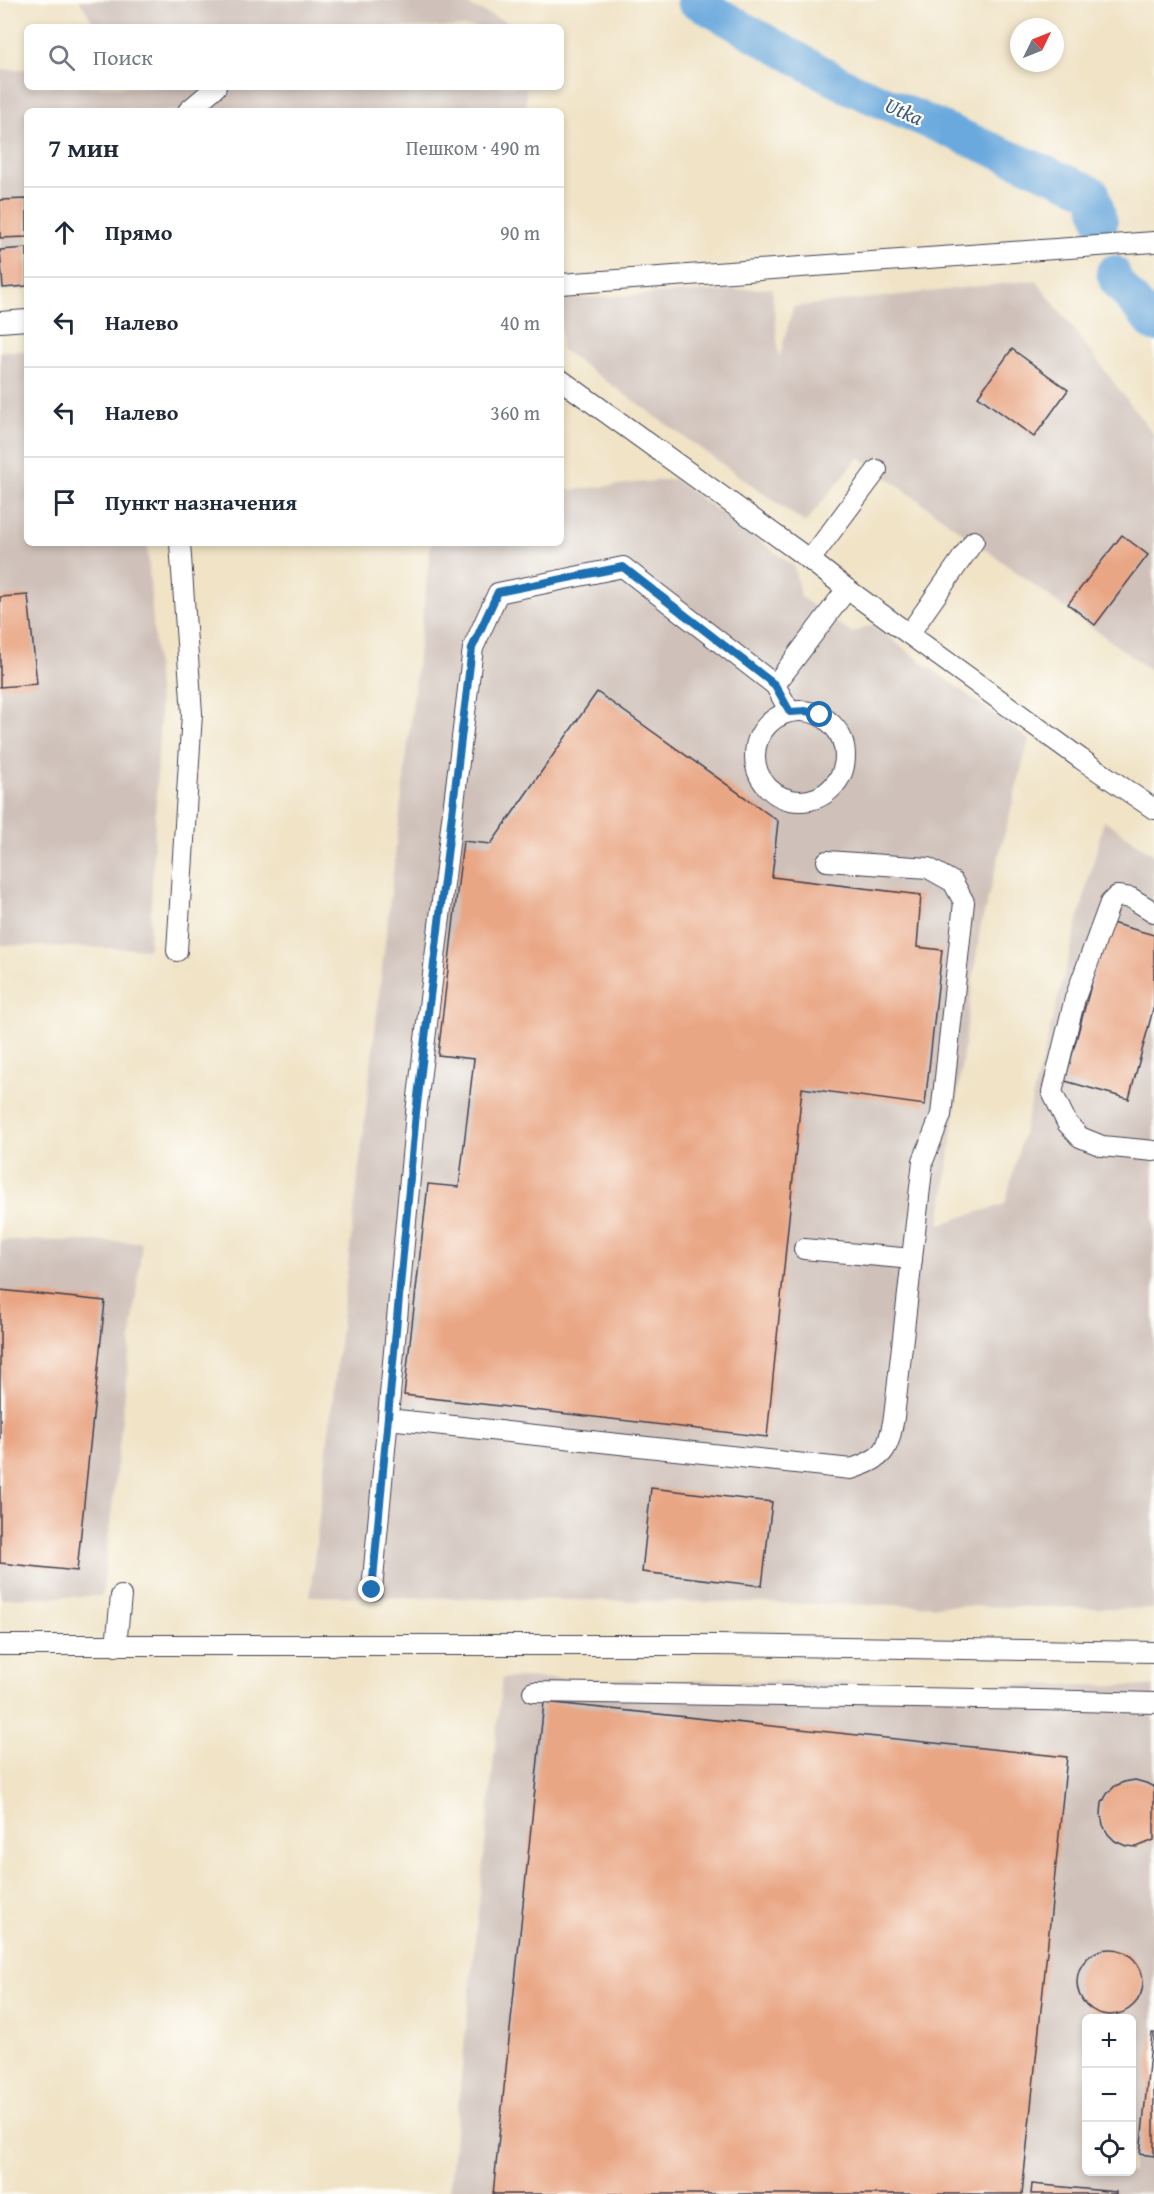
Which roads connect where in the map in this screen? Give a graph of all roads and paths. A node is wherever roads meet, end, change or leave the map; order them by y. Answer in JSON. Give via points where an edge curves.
{"nodes":[{"id":1,"x":212,"y":90,"type":"edge"},
{"id":2,"x":192,"y":108,"type":"edge"},
{"id":3,"x":1154,"y":242,"type":"edge"},
{"id":4,"x":564,"y":284,"type":"edge"},
{"id":5,"x":24,"y":320,"type":"edge"},
{"id":6,"x":0,"y":322,"type":"edge"},
{"id":7,"x":564,"y":382,"type":"edge"},
{"id":8,"x":877,"y":470,"type":"dead end"},
{"id":9,"x":974,"y":541,"type":"dead end"},
{"id":10,"x":180,"y":546,"type":"edge"},
{"id":11,"x":810,"y":560,"type":"junction"},
{"id":12,"x":847,"y":589,"type":"junction"},
{"id":13,"x":909,"y":634,"type":"junction"},
{"id":14,"x":775,"y":685,"type":"junction"},
{"id":15,"x":790,"y":712,"type":"junction"},
{"id":16,"x":1154,"y":809,"type":"edge"},
{"id":17,"x":827,"y":861,"type":"dead end"},
{"id":18,"x":1154,"y":912,"type":"edge"},
{"id":19,"x":177,"y":951,"type":"dead end"},
{"id":20,"x":1154,"y":1151,"type":"edge"},
{"id":21,"x":804,"y":1249,"type":"dead end"},
{"id":22,"x":912,"y":1259,"type":"junction"},
{"id":23,"x":388,"y":1419,"type":"junction"},
{"id":24,"x":372,"y":1590,"type":"dead end"},
{"id":25,"x":121,"y":1596,"type":"dead end"},
{"id":26,"x":0,"y":1645,"type":"edge"},
{"id":27,"x":117,"y":1646,"type":"junction"},
{"id":28,"x":1154,"y":1652,"type":"edge"},
{"id":29,"x":533,"y":1692,"type":"dead end"},
{"id":30,"x":1154,"y":1703,"type":"edge"}],
"edges":[{"from":1,"to":2,"type":"street"},
{"from":3,"to":4,"type":"street"},
{"from":5,"to":6,"type":"street"},
{"from":7,"to":11,"type":"street"},
{"from":8,"to":11,"type":"street"},
{"from":9,"to":13,"type":"street"},
{"from":10,"to":19,"type":"street","via":[[192,714]]},
{"from":11,"to":12,"type":"street"},
{"from":12,"to":13,"type":"street"},
{"from":12,"to":14,"type":"street"},
{"from":13,"to":16,"type":"street"},
{"from":14,"to":15,"type":"street"},
{"from":14,"to":23,"type":"street","via":[[623,567],[498,592],[472,648],[416,1113]]},
{"from":15,"to":15,"type":"street","via":[[820,715],[841,736],[846,751],[839,780],[816,798],[802,801],[774,793],[757,769],[758,740],[776,718]]},
{"from":17,"to":22,"type":"street","via":[[928,868],[953,882],[964,902],[941,1115],[922,1161]]},
{"from":18,"to":20,"type":"street","via":[[1131,898],[1117,896],[1110,903],[1075,998],[1052,1092],[1067,1123],[1080,1137],[1102,1146]]},
{"from":21,"to":22,"type":"street"},
{"from":22,"to":23,"type":"street","via":[[889,1444],[873,1462],[851,1469]]},
{"from":23,"to":24,"type":"street"},
{"from":25,"to":27,"type":"street"},
{"from":26,"to":27,"type":"street"},
{"from":27,"to":28,"type":"street","via":[[717,1645]]},
{"from":29,"to":30,"type":"street"}]}
